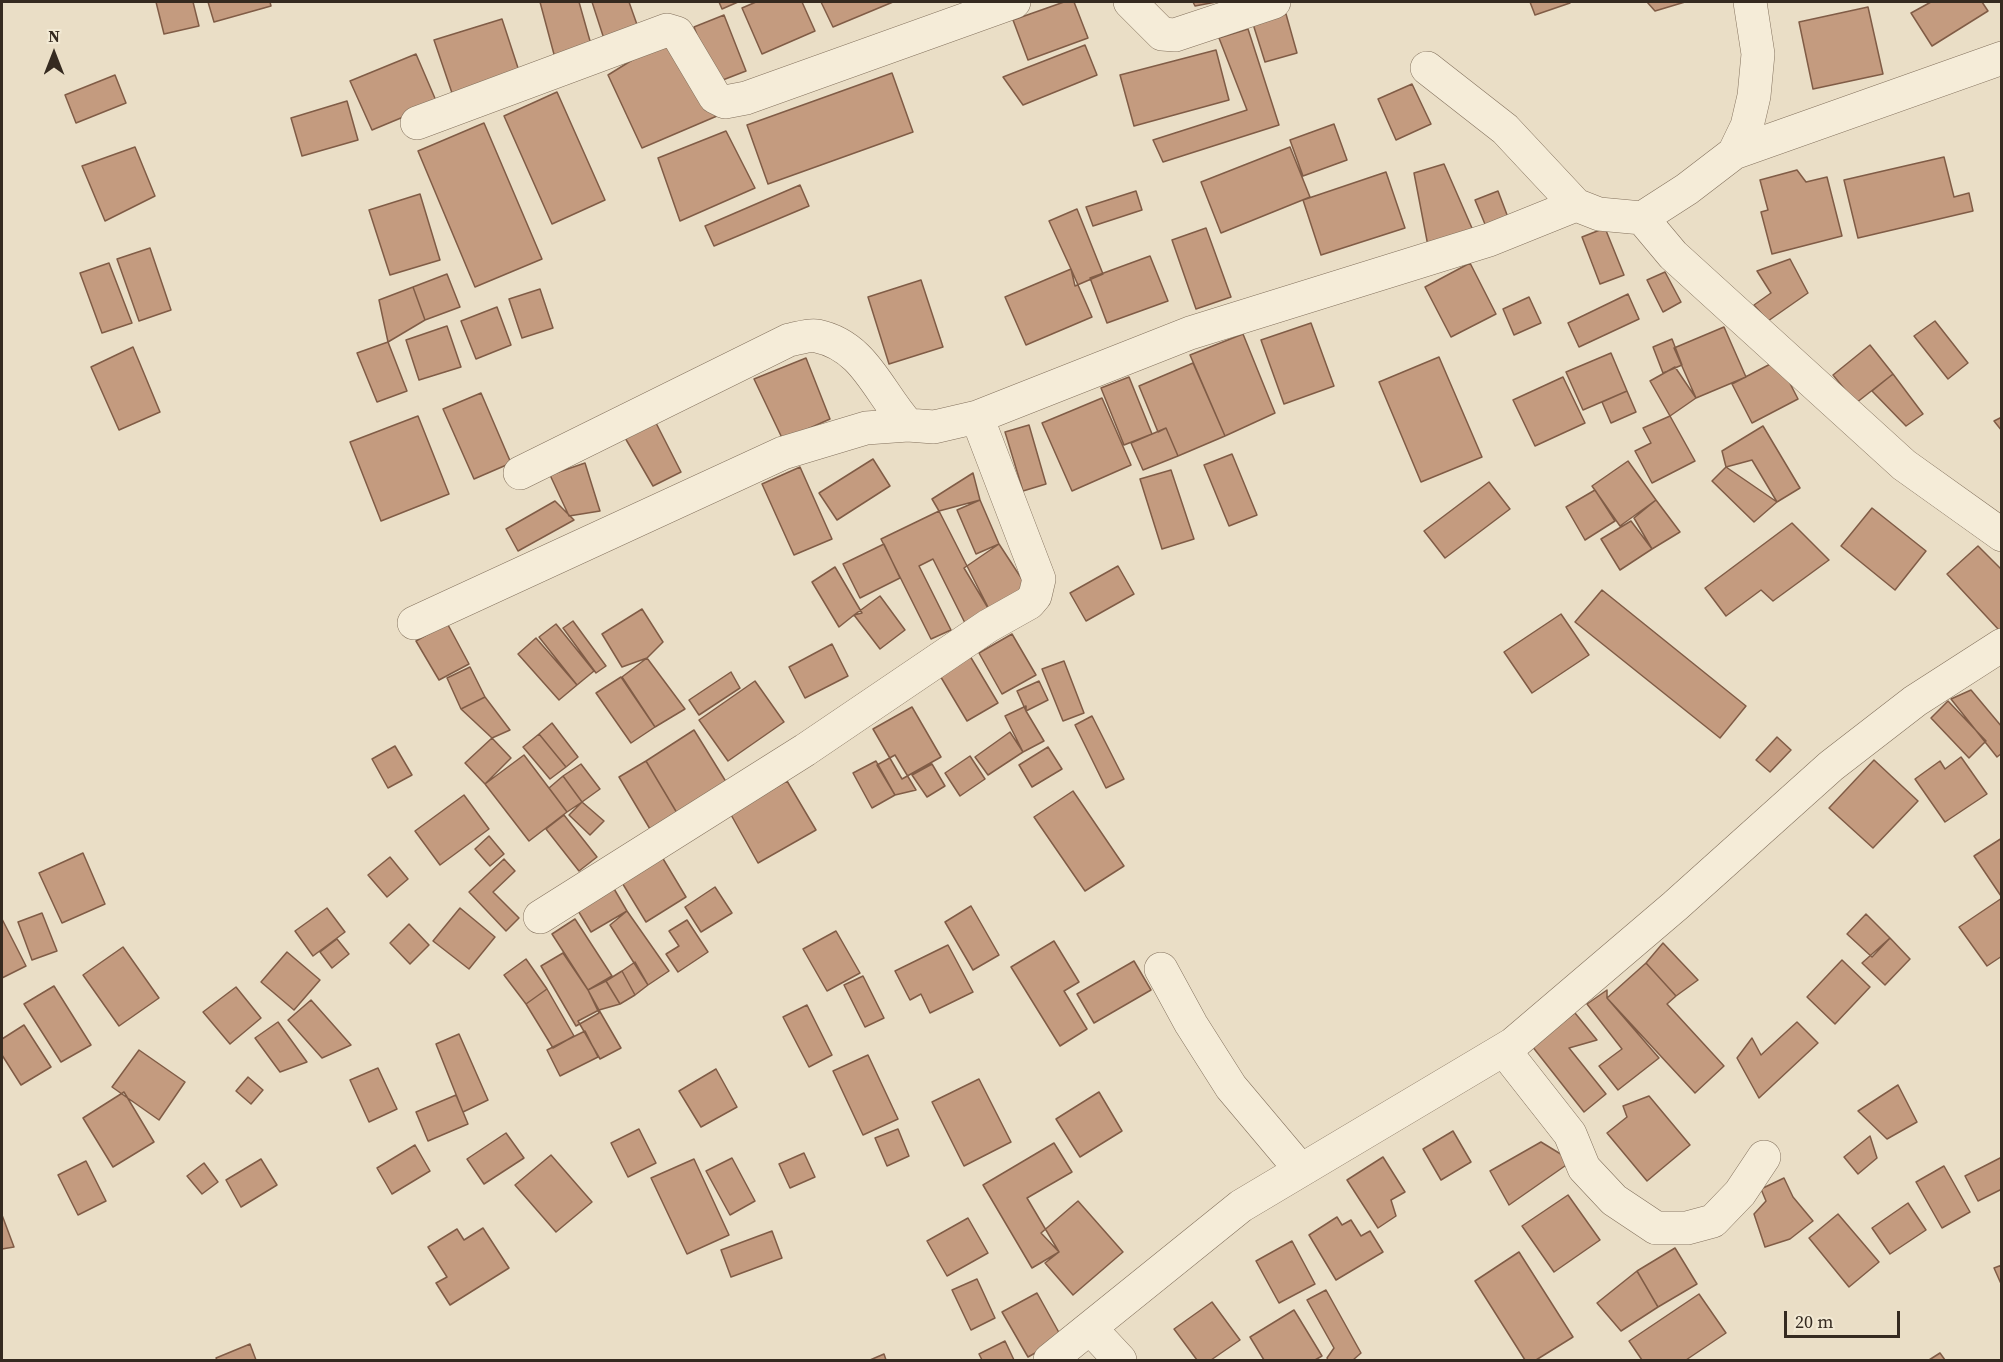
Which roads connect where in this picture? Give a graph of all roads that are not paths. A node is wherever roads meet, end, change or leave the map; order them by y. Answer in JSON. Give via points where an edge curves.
{"nodes":[{"id":1,"x":1014,"y":2,"type":"edge"},
{"id":2,"x":1130,"y":2,"type":"edge"},
{"id":3,"x":1274,"y":2,"type":"edge"},
{"id":4,"x":1750,"y":2,"type":"edge"},
{"id":5,"x":2001,"y":58,"type":"edge"},
{"id":6,"x":1427,"y":68,"type":"dead end"},
{"id":7,"x":417,"y":123,"type":"dead end"},
{"id":8,"x":1734,"y":153,"type":"junction"},
{"id":9,"x":1576,"y":205,"type":"junction"},
{"id":10,"x":1642,"y":218,"type":"junction"},
{"id":11,"x":977,"y":417,"type":"junction"},
{"id":12,"x":908,"y":424,"type":"junction"},
{"id":13,"x":520,"y":473,"type":"dead end"},
{"id":14,"x":2001,"y":535,"type":"edge"},
{"id":15,"x":414,"y":623,"type":"dead end"},
{"id":16,"x":2001,"y":645,"type":"edge"},
{"id":17,"x":540,"y":916,"type":"dead end"},
{"id":18,"x":1161,"y":969,"type":"dead end"},
{"id":19,"x":1504,"y":1050,"type":"junction"},
{"id":20,"x":1764,"y":1157,"type":"dead end"},
{"id":21,"x":1300,"y":1169,"type":"junction"},
{"id":22,"x":1091,"y":1329,"type":"junction"},
{"id":23,"x":1050,"y":1360,"type":"edge"},
{"id":24,"x":1120,"y":1360,"type":"edge"}],
"edges":[{"from":1,"to":7,"type":"street","via":[[746,98],[725,102],[716,97],[677,33],[667,30]]},
{"from":2,"to":3,"type":"street","via":[[1162,34],[1175,35]]},
{"from":4,"to":8,"type":"street","via":[[1758,54],[1754,96],[1747,126]]},
{"from":5,"to":8,"type":"street"},
{"from":6,"to":9,"type":"street","via":[[1505,129]]},
{"from":8,"to":10,"type":"street"},
{"from":9,"to":10,"type":"street","via":[[1599,214]]},
{"from":9,"to":11,"type":"street","via":[[1489,240],[1190,333]]},
{"from":10,"to":14,"type":"street","via":[[1673,255],[1904,465]]},
{"from":11,"to":12,"type":"street","via":[[934,427]]},
{"from":11,"to":17,"type":"street","via":[[1039,579],[1029,603],[988,626],[805,750]]},
{"from":12,"to":13,"type":"street","via":[[889,404],[854,352],[816,335],[782,344]]},
{"from":12,"to":15,"type":"street","via":[[866,428],[783,453]]},
{"from":16,"to":19,"type":"street","via":[[1915,701],[1831,766],[1675,906]]},
{"from":18,"to":21,"type":"street","via":[[1231,1087]]},
{"from":19,"to":20,"type":"street","via":[[1570,1134],[1584,1168],[1614,1200],[1656,1228],[1687,1228],[1713,1221],[1740,1193]]},
{"from":19,"to":21,"type":"street"},
{"from":21,"to":22,"type":"street","via":[[1241,1206]]},
{"from":22,"to":23,"type":"street"},
{"from":22,"to":24,"type":"street"}]}
